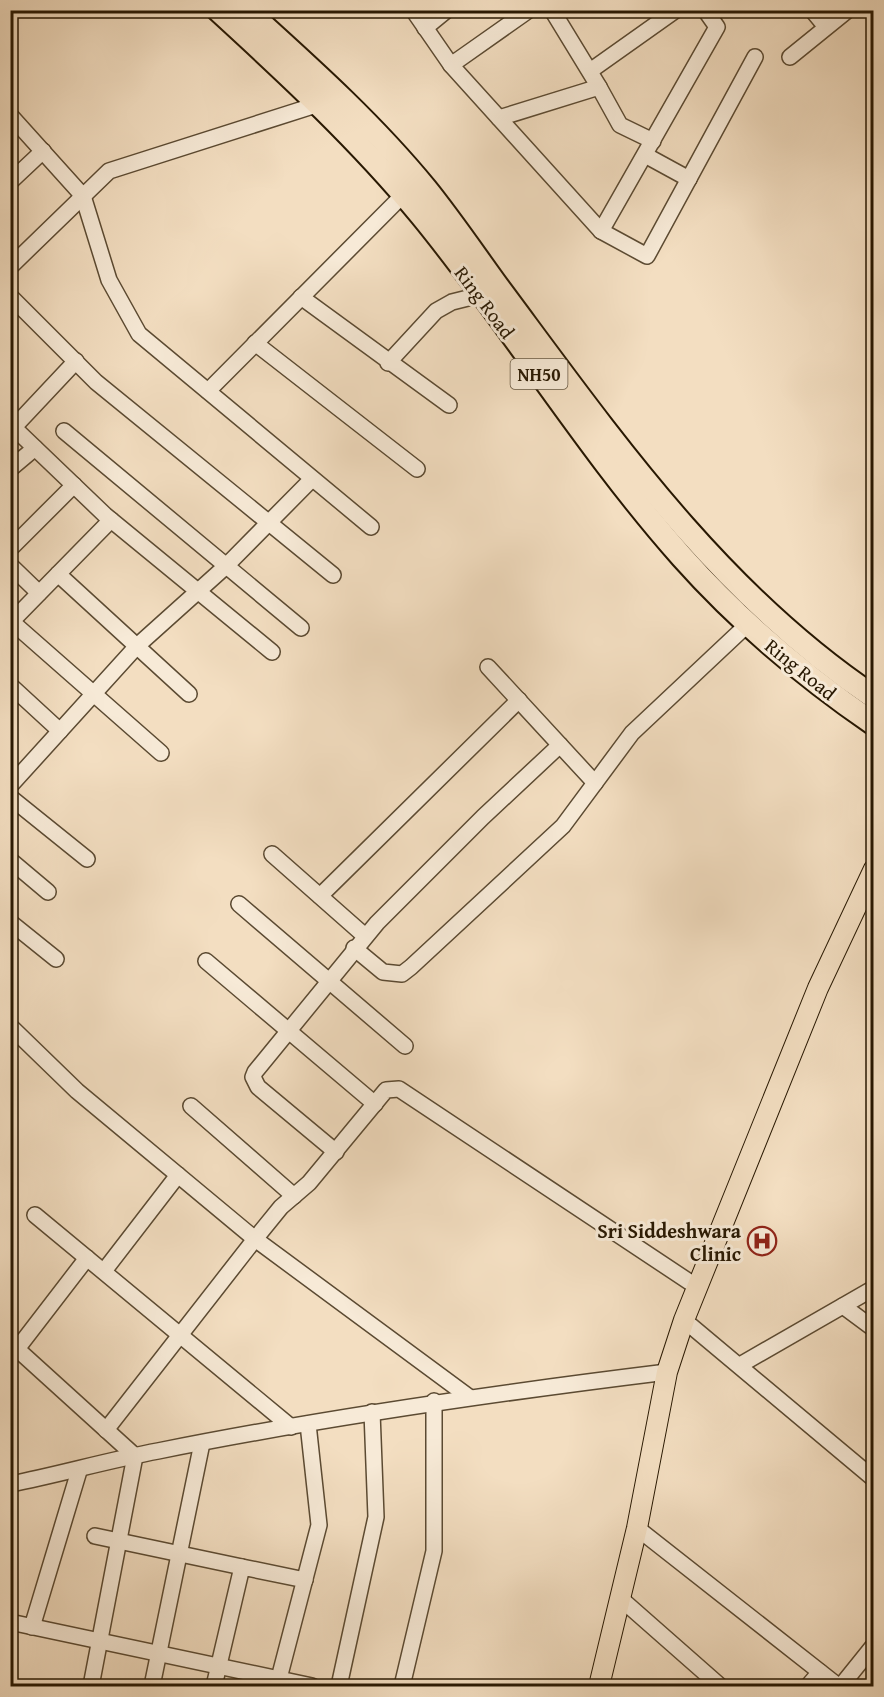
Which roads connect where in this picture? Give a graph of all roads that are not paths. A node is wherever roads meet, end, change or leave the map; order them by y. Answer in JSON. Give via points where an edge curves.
{"nodes":[{"id":1,"x":218,"y":10,"type":"edge"},
{"id":2,"x":413,"y":10,"type":"edge"},
{"id":3,"x":447,"y":10,"type":"edge"},
{"id":4,"x":529,"y":10,"type":"edge"},
{"id":5,"x":552,"y":10,"type":"edge"},
{"id":6,"x":676,"y":10,"type":"edge"},
{"id":7,"x":705,"y":10,"type":"edge"},
{"id":8,"x":812,"y":10,"type":"edge"},
{"id":9,"x":848,"y":10,"type":"edge"},
{"id":10,"x":250,"y":12,"type":"edge"},
{"id":11,"x":826,"y":27,"type":"junction"},
{"id":12,"x":425,"y":28,"type":"junction"},
{"id":13,"x":755,"y":57,"type":"dead end"},
{"id":14,"x":790,"y":57,"type":"dead end"},
{"id":15,"x":451,"y":65,"type":"junction"},
{"id":16,"x":590,"y":71,"type":"junction"},
{"id":17,"x":599,"y":87,"type":"junction"},
{"id":18,"x":319,"y":104,"type":"junction"},
{"id":19,"x":10,"y":115,"type":"edge"},
{"id":20,"x":499,"y":118,"type":"junction"},
{"id":21,"x":653,"y":141,"type":"junction"},
{"id":22,"x":43,"y":151,"type":"junction"},
{"id":23,"x":645,"y":155,"type":"junction"},
{"id":24,"x":689,"y":179,"type":"junction"},
{"id":25,"x":10,"y":182,"type":"edge"},
{"id":26,"x":403,"y":195,"type":"junction"},
{"id":27,"x":83,"y":196,"type":"junction"},
{"id":28,"x":601,"y":231,"type":"junction"},
{"id":29,"x":10,"y":267,"type":"edge"},
{"id":30,"x":480,"y":295,"type":"junction"},
{"id":31,"x":10,"y":296,"type":"edge"},
{"id":32,"x":301,"y":297,"type":"junction"},
{"id":33,"x":255,"y":343,"type":"junction"},
{"id":34,"x":76,"y":361,"type":"junction"},
{"id":35,"x":388,"y":363,"type":"junction"},
{"id":36,"x":208,"y":391,"type":"junction"},
{"id":37,"x":449,"y":405,"type":"dead end"},
{"id":38,"x":12,"y":426,"type":"edge"},
{"id":39,"x":64,"y":431,"type":"dead end"},
{"id":40,"x":35,"y":448,"type":"junction"},
{"id":41,"x":417,"y":468,"type":"dead end"},
{"id":42,"x":10,"y":470,"type":"edge"},
{"id":43,"x":312,"y":479,"type":"junction"},
{"id":44,"x":74,"y":485,"type":"junction"},
{"id":45,"x":111,"y":520,"type":"junction"},
{"id":46,"x":269,"y":523,"type":"junction"},
{"id":47,"x":371,"y":527,"type":"dead end"},
{"id":48,"x":10,"y":549,"type":"edge"},
{"id":49,"x":10,"y":565,"type":"edge"},
{"id":50,"x":225,"y":567,"type":"junction"},
{"id":51,"x":58,"y":574,"type":"junction"},
{"id":52,"x":333,"y":575,"type":"dead end"},
{"id":53,"x":198,"y":591,"type":"junction"},
{"id":54,"x":39,"y":593,"type":"junction"},
{"id":55,"x":11,"y":623,"type":"edge"},
{"id":56,"x":748,"y":624,"type":"junction"},
{"id":57,"x":301,"y":628,"type":"dead end"},
{"id":58,"x":137,"y":646,"type":"junction"},
{"id":59,"x":272,"y":652,"type":"dead end"},
{"id":60,"x":488,"y":667,"type":"dead end"},
{"id":61,"x":10,"y":685,"type":"edge"},
{"id":62,"x":93,"y":694,"type":"junction"},
{"id":63,"x":189,"y":694,"type":"dead end"},
{"id":64,"x":873,"y":697,"type":"edge"},
{"id":65,"x":519,"y":700,"type":"junction"},
{"id":66,"x":873,"y":724,"type":"edge"},
{"id":67,"x":60,"y":730,"type":"junction"},
{"id":68,"x":560,"y":745,"type":"junction"},
{"id":69,"x":161,"y":753,"type":"dead end"},
{"id":70,"x":595,"y":783,"type":"junction"},
{"id":71,"x":10,"y":786,"type":"edge"},
{"id":72,"x":10,"y":797,"type":"edge"},
{"id":73,"x":272,"y":854,"type":"dead end"},
{"id":74,"x":87,"y":858,"type":"dead end"},
{"id":75,"x":10,"y":860,"type":"edge"},
{"id":76,"x":873,"y":869,"type":"edge"},
{"id":77,"x":48,"y":892,"type":"dead end"},
{"id":78,"x":320,"y":896,"type":"junction"},
{"id":79,"x":239,"y":904,"type":"dead end"},
{"id":80,"x":10,"y":922,"type":"edge"},
{"id":81,"x":365,"y":936,"type":"junction"},
{"id":82,"x":354,"y":948,"type":"junction"},
{"id":83,"x":56,"y":959,"type":"dead end"},
{"id":84,"x":206,"y":961,"type":"dead end"},
{"id":85,"x":328,"y":982,"type":"junction"},
{"id":86,"x":10,"y":1026,"type":"edge"},
{"id":87,"x":290,"y":1032,"type":"junction"},
{"id":88,"x":405,"y":1046,"type":"dead end"},
{"id":89,"x":375,"y":1104,"type":"junction"},
{"id":90,"x":191,"y":1106,"type":"dead end"},
{"id":91,"x":336,"y":1152,"type":"junction"},
{"id":92,"x":178,"y":1175,"type":"junction"},
{"id":93,"x":294,"y":1196,"type":"junction"},
{"id":94,"x":35,"y":1215,"type":"dead end"},
{"id":95,"x":255,"y":1239,"type":"junction"},
{"id":96,"x":87,"y":1258,"type":"junction"},
{"id":97,"x":104,"y":1271,"type":"junction"},
{"id":98,"x":697,"y":1287,"type":"junction"},
{"id":99,"x":873,"y":1288,"type":"edge"},
{"id":100,"x":843,"y":1306,"type":"junction"},
{"id":101,"x":684,"y":1320,"type":"junction"},
{"id":102,"x":873,"y":1329,"type":"edge"},
{"id":103,"x":181,"y":1334,"type":"junction"},
{"id":104,"x":13,"y":1349,"type":"edge"},
{"id":105,"x":740,"y":1365,"type":"junction"},
{"id":106,"x":667,"y":1372,"type":"junction"},
{"id":107,"x":469,"y":1397,"type":"junction"},
{"id":108,"x":434,"y":1401,"type":"junction"},
{"id":109,"x":372,"y":1412,"type":"junction"},
{"id":110,"x":308,"y":1424,"type":"junction"},
{"id":111,"x":291,"y":1427,"type":"junction"},
{"id":112,"x":106,"y":1430,"type":"junction"},
{"id":113,"x":202,"y":1443,"type":"junction"},
{"id":114,"x":135,"y":1456,"type":"junction"},
{"id":115,"x":79,"y":1471,"type":"junction"},
{"id":116,"x":873,"y":1479,"type":"edge"},
{"id":117,"x":11,"y":1486,"type":"edge"},
{"id":118,"x":637,"y":1528,"type":"junction"},
{"id":119,"x":95,"y":1536,"type":"dead end"},
{"id":120,"x":119,"y":1541,"type":"junction"},
{"id":121,"x":179,"y":1554,"type":"junction"},
{"id":122,"x":242,"y":1567,"type":"junction"},
{"id":123,"x":305,"y":1580,"type":"junction"},
{"id":124,"x":620,"y":1598,"type":"junction"},
{"id":125,"x":10,"y":1622,"type":"edge"},
{"id":126,"x":32,"y":1627,"type":"junction"},
{"id":127,"x":101,"y":1642,"type":"junction"},
{"id":128,"x":873,"y":1645,"type":"edge"},
{"id":129,"x":159,"y":1653,"type":"junction"},
{"id":130,"x":869,"y":1663,"type":"edge"},
{"id":131,"x":219,"y":1666,"type":"junction"},
{"id":132,"x":820,"y":1672,"type":"junction"},
{"id":133,"x":278,"y":1683,"type":"edge"},
{"id":134,"x":91,"y":1686,"type":"edge"},
{"id":135,"x":153,"y":1686,"type":"edge"},
{"id":136,"x":214,"y":1686,"type":"edge"},
{"id":137,"x":312,"y":1686,"type":"edge"},
{"id":138,"x":339,"y":1686,"type":"edge"},
{"id":139,"x":402,"y":1686,"type":"edge"},
{"id":140,"x":600,"y":1686,"type":"edge"},
{"id":141,"x":720,"y":1686,"type":"edge"},
{"id":142,"x":808,"y":1686,"type":"edge"},
{"id":143,"x":839,"y":1686,"type":"edge"}],
"edges":[{"from":1,"to":18,"type":"highway","name":"Ring Road","number":"NH50"},
{"from":2,"to":12,"type":"street"},
{"from":3,"to":12,"type":"street"},
{"from":4,"to":15,"type":"street"},
{"from":5,"to":16,"type":"street"},
{"from":6,"to":16,"type":"street"},
{"from":7,"to":21,"type":"street","via":[[717,27]]},
{"from":8,"to":11,"type":"street"},
{"from":9,"to":11,"type":"street"},
{"from":10,"to":64,"type":"highway","name":"Ring Road","number":"NH50","via":[[383,139],[426,190],[570,384],[691,536],[784,626]]},
{"from":11,"to":14,"type":"street"},
{"from":12,"to":15,"type":"street"},
{"from":13,"to":24,"type":"street"},
{"from":15,"to":20,"type":"street"},
{"from":16,"to":17,"type":"street"},
{"from":17,"to":20,"type":"street"},
{"from":17,"to":21,"type":"street","via":[[620,125]]},
{"from":18,"to":26,"type":"highway","name":"Ring Road","number":"NH50"},
{"from":18,"to":27,"type":"street","via":[[109,171]]},
{"from":19,"to":22,"type":"street"},
{"from":20,"to":28,"type":"street"},
{"from":21,"to":23,"type":"street"},
{"from":22,"to":25,"type":"street"},
{"from":22,"to":27,"type":"street"},
{"from":23,"to":24,"type":"street"},
{"from":23,"to":28,"type":"street"},
{"from":24,"to":28,"type":"street","via":[[646,256]]},
{"from":26,"to":30,"type":"highway","name":"Ring Road","number":"NH50"},
{"from":26,"to":32,"type":"street"},
{"from":27,"to":29,"type":"street"},
{"from":27,"to":36,"type":"street","via":[[109,280],[139,334]]},
{"from":30,"to":35,"type":"street","via":[[436,310]]},
{"from":30,"to":56,"type":"highway","name":"Ring Road","number":"NH50","via":[[622,483],[682,556]]},
{"from":31,"to":34,"type":"street"},
{"from":32,"to":33,"type":"street"},
{"from":32,"to":35,"type":"street"},
{"from":33,"to":36,"type":"street"},
{"from":33,"to":41,"type":"street"},
{"from":34,"to":38,"type":"street"},
{"from":34,"to":46,"type":"street","via":[[96,382]]},
{"from":35,"to":37,"type":"street"},
{"from":36,"to":43,"type":"street"},
{"from":38,"to":40,"type":"street"},
{"from":39,"to":50,"type":"street"},
{"from":40,"to":42,"type":"street"},
{"from":40,"to":44,"type":"street"},
{"from":43,"to":46,"type":"street"},
{"from":43,"to":47,"type":"street"},
{"from":44,"to":45,"type":"street"},
{"from":44,"to":48,"type":"street"},
{"from":45,"to":51,"type":"street"},
{"from":45,"to":53,"type":"street"},
{"from":46,"to":50,"type":"street"},
{"from":46,"to":52,"type":"street"},
{"from":49,"to":54,"type":"street"},
{"from":50,"to":53,"type":"street"},
{"from":50,"to":57,"type":"street"},
{"from":51,"to":54,"type":"street"},
{"from":51,"to":58,"type":"street"},
{"from":53,"to":58,"type":"street"},
{"from":53,"to":59,"type":"street"},
{"from":54,"to":55,"type":"street"},
{"from":55,"to":62,"type":"street"},
{"from":56,"to":66,"type":"highway","name":"Ring Road","number":"NH50"},
{"from":56,"to":70,"type":"street","via":[[640,723]]},
{"from":58,"to":62,"type":"street"},
{"from":58,"to":63,"type":"street"},
{"from":60,"to":65,"type":"street"},
{"from":61,"to":67,"type":"street"},
{"from":62,"to":67,"type":"street"},
{"from":62,"to":69,"type":"street"},
{"from":65,"to":68,"type":"street"},
{"from":65,"to":78,"type":"street"},
{"from":67,"to":71,"type":"street"},
{"from":68,"to":70,"type":"street"},
{"from":68,"to":81,"type":"street"},
{"from":70,"to":82,"type":"street","via":[[563,826],[402,974],[383,972]]},
{"from":72,"to":74,"type":"street"},
{"from":73,"to":78,"type":"street"},
{"from":75,"to":77,"type":"street"},
{"from":76,"to":98,"type":"main road","via":[[818,988]]},
{"from":78,"to":81,"type":"street"},
{"from":79,"to":85,"type":"street"},
{"from":80,"to":83,"type":"street"},
{"from":81,"to":82,"type":"street"},
{"from":82,"to":85,"type":"street"},
{"from":84,"to":87,"type":"street"},
{"from":85,"to":87,"type":"street"},
{"from":85,"to":88,"type":"street"},
{"from":86,"to":92,"type":"street","via":[[77,1091]]},
{"from":87,"to":89,"type":"street"},
{"from":87,"to":91,"type":"street","via":[[255,1072],[255,1083]]},
{"from":89,"to":91,"type":"street"},
{"from":89,"to":98,"type":"street","via":[[386,1090],[399,1089]]},
{"from":90,"to":93,"type":"street"},
{"from":91,"to":93,"type":"street"},
{"from":92,"to":95,"type":"street"},
{"from":92,"to":97,"type":"street"},
{"from":93,"to":95,"type":"street"},
{"from":94,"to":96,"type":"street"},
{"from":95,"to":103,"type":"street"},
{"from":95,"to":107,"type":"street"},
{"from":96,"to":97,"type":"street"},
{"from":96,"to":104,"type":"street"},
{"from":97,"to":103,"type":"street"},
{"from":98,"to":101,"type":"main road"},
{"from":99,"to":100,"type":"street"},
{"from":100,"to":102,"type":"street"},
{"from":100,"to":105,"type":"street"},
{"from":101,"to":105,"type":"street"},
{"from":101,"to":106,"type":"main road"},
{"from":103,"to":111,"type":"street"},
{"from":103,"to":112,"type":"street"},
{"from":104,"to":112,"type":"street"},
{"from":105,"to":116,"type":"street"},
{"from":106,"to":107,"type":"street"},
{"from":106,"to":118,"type":"main road"},
{"from":107,"to":108,"type":"street"},
{"from":108,"to":109,"type":"street"},
{"from":108,"to":139,"type":"street","via":[[434,1551]]},
{"from":109,"to":110,"type":"street"},
{"from":109,"to":138,"type":"street","via":[[376,1517]]},
{"from":110,"to":111,"type":"street"},
{"from":110,"to":123,"type":"street","via":[[319,1525]]},
{"from":111,"to":113,"type":"street"},
{"from":112,"to":114,"type":"street"},
{"from":113,"to":114,"type":"street"},
{"from":113,"to":121,"type":"street"},
{"from":114,"to":115,"type":"street"},
{"from":114,"to":120,"type":"street"},
{"from":115,"to":117,"type":"street"},
{"from":115,"to":126,"type":"street"},
{"from":118,"to":124,"type":"main road"},
{"from":118,"to":132,"type":"street"},
{"from":119,"to":120,"type":"street"},
{"from":120,"to":121,"type":"street"},
{"from":120,"to":127,"type":"street"},
{"from":121,"to":122,"type":"street"},
{"from":121,"to":129,"type":"street"},
{"from":122,"to":123,"type":"street"},
{"from":122,"to":131,"type":"street"},
{"from":123,"to":133,"type":"street"},
{"from":124,"to":140,"type":"main road"},
{"from":124,"to":141,"type":"street"},
{"from":125,"to":126,"type":"street"},
{"from":126,"to":127,"type":"street"},
{"from":127,"to":129,"type":"street"},
{"from":127,"to":134,"type":"street"},
{"from":128,"to":130,"type":"street"},
{"from":129,"to":131,"type":"street"},
{"from":129,"to":135,"type":"street"},
{"from":130,"to":143,"type":"street"},
{"from":131,"to":133,"type":"street"},
{"from":131,"to":136,"type":"street"},
{"from":132,"to":142,"type":"street"},
{"from":132,"to":143,"type":"street"},
{"from":133,"to":137,"type":"street"}]}
